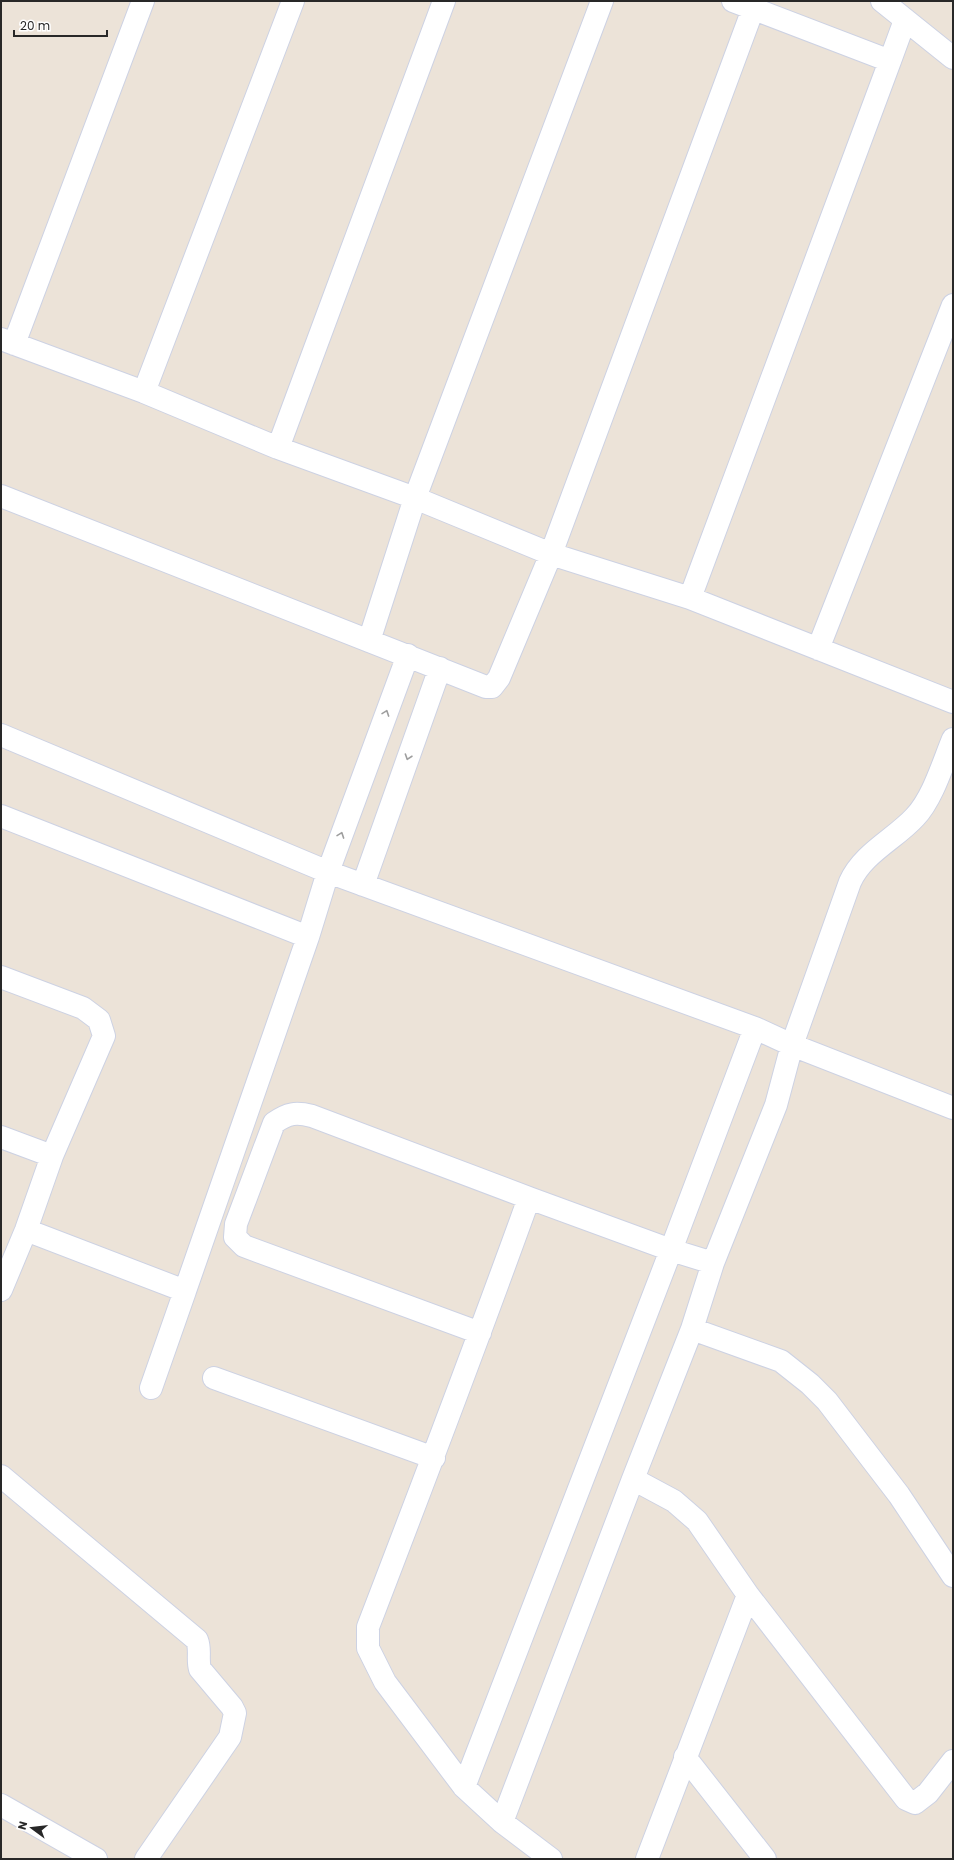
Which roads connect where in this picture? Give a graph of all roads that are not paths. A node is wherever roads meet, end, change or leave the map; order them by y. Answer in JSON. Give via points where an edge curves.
{"nodes":[{"id":1,"x":143,"y":1,"type":"edge"},
{"id":2,"x":293,"y":1,"type":"edge"},
{"id":3,"x":444,"y":1,"type":"edge"},
{"id":4,"x":602,"y":1,"type":"edge"},
{"id":5,"x":733,"y":1,"type":"edge"},
{"id":6,"x":882,"y":1,"type":"edge"},
{"id":7,"x":753,"y":9,"type":"junction"},
{"id":8,"x":905,"y":20,"type":"junction"},
{"id":9,"x":953,"y":58,"type":"edge"},
{"id":10,"x":890,"y":61,"type":"junction"},
{"id":11,"x":953,"y":305,"type":"edge"},
{"id":12,"x":8,"y":342,"type":"edge"},
{"id":13,"x":144,"y":392,"type":"junction"},
{"id":14,"x":278,"y":448,"type":"junction"},
{"id":15,"x":1,"y":496,"type":"edge"},
{"id":16,"x":415,"y":498,"type":"junction"},
{"id":17,"x":551,"y":554,"type":"junction"},
{"id":18,"x":690,"y":598,"type":"junction"},
{"id":19,"x":369,"y":641,"type":"junction"},
{"id":20,"x":818,"y":649,"type":"junction"},
{"id":21,"x":408,"y":655,"type":"junction"},
{"id":22,"x":440,"y":668,"type":"junction"},
{"id":23,"x":953,"y":702,"type":"edge"},
{"id":24,"x":1,"y":735,"type":"edge"},
{"id":25,"x":953,"y":739,"type":"edge"},
{"id":26,"x":1,"y":816,"type":"edge"},
{"id":27,"x":328,"y":872,"type":"junction"},
{"id":28,"x":363,"y":885,"type":"junction"},
{"id":29,"x":308,"y":937,"type":"junction"},
{"id":30,"x":1,"y":977,"type":"edge"},
{"id":31,"x":755,"y":1028,"type":"junction"},
{"id":32,"x":792,"y":1045,"type":"junction"},
{"id":33,"x":953,"y":1108,"type":"edge"},
{"id":34,"x":1,"y":1137,"type":"edge"},
{"id":35,"x":52,"y":1156,"type":"junction"},
{"id":36,"x":529,"y":1198,"type":"junction"},
{"id":37,"x":26,"y":1230,"type":"junction"},
{"id":38,"x":672,"y":1250,"type":"junction"},
{"id":39,"x":713,"y":1264,"type":"junction"},
{"id":40,"x":1,"y":1290,"type":"edge"},
{"id":41,"x":185,"y":1291,"type":"junction"},
{"id":42,"x":692,"y":1329,"type":"junction"},
{"id":43,"x":480,"y":1333,"type":"junction"},
{"id":44,"x":214,"y":1378,"type":"dead end"},
{"id":45,"x":151,"y":1388,"type":"dead end"},
{"id":46,"x":434,"y":1458,"type":"junction"},
{"id":47,"x":1,"y":1476,"type":"edge"},
{"id":48,"x":632,"y":1479,"type":"junction"},
{"id":49,"x":953,"y":1576,"type":"edge"},
{"id":50,"x":748,"y":1595,"type":"junction"},
{"id":51,"x":685,"y":1757,"type":"junction"},
{"id":52,"x":953,"y":1761,"type":"edge"},
{"id":53,"x":464,"y":1787,"type":"junction"},
{"id":54,"x":1,"y":1806,"type":"edge"},
{"id":55,"x":502,"y":1822,"type":"junction"},
{"id":56,"x":96,"y":1859,"type":"edge"},
{"id":57,"x":146,"y":1859,"type":"edge"},
{"id":58,"x":551,"y":1859,"type":"edge"},
{"id":59,"x":647,"y":1859,"type":"edge"},
{"id":60,"x":765,"y":1859,"type":"edge"}],
"edges":[{"from":1,"to":12,"type":"street"},
{"from":2,"to":13,"type":"street"},
{"from":3,"to":14,"type":"street"},
{"from":4,"to":16,"type":"street"},
{"from":5,"to":7,"type":"street"},
{"from":6,"to":8,"type":"street"},
{"from":7,"to":10,"type":"street"},
{"from":7,"to":17,"type":"street"},
{"from":8,"to":9,"type":"street"},
{"from":8,"to":10,"type":"street"},
{"from":10,"to":18,"type":"street"},
{"from":11,"to":20,"type":"street"},
{"from":12,"to":13,"type":"street"},
{"from":13,"to":14,"type":"street"},
{"from":14,"to":16,"type":"street"},
{"from":15,"to":19,"type":"street"},
{"from":16,"to":17,"type":"street"},
{"from":16,"to":19,"type":"street"},
{"from":17,"to":18,"type":"street"},
{"from":17,"to":22,"type":"street","via":[[496,684],[486,687]]},
{"from":18,"to":20,"type":"street"},
{"from":19,"to":21,"type":"street"},
{"from":20,"to":23,"type":"street"},
{"from":21,"to":22,"type":"street"},
{"from":27,"to":21,"type":"street","one_way":true},
{"from":22,"to":28,"type":"street","one_way":true},
{"from":24,"to":27,"type":"street"},
{"from":25,"to":32,"type":"street","via":[[926,802],[915,816],[867,858],[854,873]]},
{"from":26,"to":29,"type":"street"},
{"from":27,"to":28,"type":"street"},
{"from":27,"to":29,"type":"street"},
{"from":28,"to":31,"type":"street"},
{"from":29,"to":41,"type":"street"},
{"from":30,"to":35,"type":"street","via":[[83,1008],[99,1020],[102,1028],[104,1036]]},
{"from":31,"to":32,"type":"street"},
{"from":31,"to":38,"type":"street"},
{"from":32,"to":33,"type":"street"},
{"from":32,"to":39,"type":"street","via":[[776,1106]]},
{"from":34,"to":35,"type":"street"},
{"from":35,"to":37,"type":"street"},
{"from":36,"to":38,"type":"street"},
{"from":36,"to":43,"type":"street"},
{"from":36,"to":43,"type":"street","via":[[297,1112],[274,1123],[236,1224],[235,1236],[244,1246]]},
{"from":37,"to":40,"type":"street"},
{"from":37,"to":41,"type":"street"},
{"from":38,"to":39,"type":"street"},
{"from":38,"to":53,"type":"street"},
{"from":39,"to":42,"type":"street"},
{"from":41,"to":45,"type":"street"},
{"from":42,"to":48,"type":"street"},
{"from":42,"to":49,"type":"street","via":[[781,1361],[810,1384],[827,1401],[899,1495]]},
{"from":43,"to":46,"type":"street"},
{"from":44,"to":46,"type":"street"},
{"from":46,"to":53,"type":"street","via":[[368,1627],[368,1648],[385,1682]]},
{"from":47,"to":57,"type":"street","via":[[193,1637],[199,1645],[197,1661],[200,1669],[235,1714],[230,1737]]},
{"from":48,"to":50,"type":"street","via":[[674,1501],[697,1521]]},
{"from":48,"to":55,"type":"street"},
{"from":50,"to":51,"type":"street"},
{"from":50,"to":52,"type":"street","via":[[906,1798],[915,1803],[928,1793]]},
{"from":51,"to":59,"type":"street"},
{"from":51,"to":60,"type":"street"},
{"from":53,"to":55,"type":"street"},
{"from":54,"to":56,"type":"street"},
{"from":55,"to":58,"type":"street"}]}
